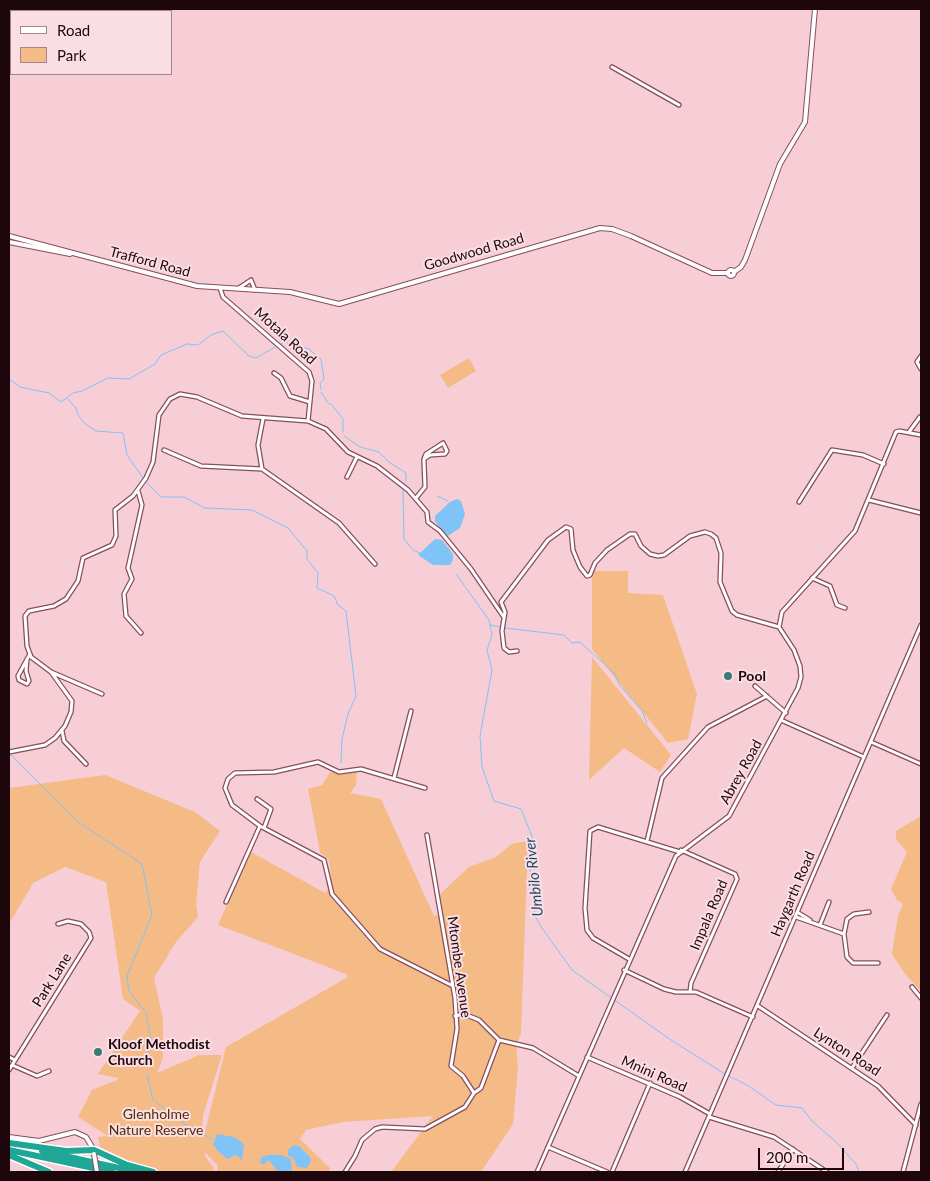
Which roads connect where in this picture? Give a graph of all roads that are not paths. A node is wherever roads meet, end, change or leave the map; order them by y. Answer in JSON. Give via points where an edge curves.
{"nodes":[{"id":1,"x":815,"y":9,"type":"edge"},
{"id":2,"x":612,"y":67,"type":"dead end"},
{"id":3,"x":680,"y":105,"type":"dead end"},
{"id":4,"x":9,"y":236,"type":"edge"},
{"id":5,"x":9,"y":242,"type":"edge"},
{"id":6,"x":74,"y":254,"type":"junction"},
{"id":7,"x":220,"y":288,"type":"junction"},
{"id":8,"x":231,"y":289,"type":"junction"},
{"id":9,"x":255,"y":290,"type":"junction"},
{"id":10,"x":921,"y":356,"type":"edge"},
{"id":11,"x":921,"y":369,"type":"edge"},
{"id":12,"x":274,"y":373,"type":"dead end"},
{"id":13,"x":310,"y":402,"type":"junction"},
{"id":14,"x":920,"y":417,"type":"dead end"},
{"id":15,"x":263,"y":419,"type":"junction"},
{"id":16,"x":308,"y":421,"type":"junction"},
{"id":17,"x":909,"y":432,"type":"junction"},
{"id":18,"x":921,"y":435,"type":"edge"},
{"id":19,"x":164,"y":450,"type":"dead end"},
{"id":20,"x":357,"y":457,"type":"junction"},
{"id":21,"x":424,"y":459,"type":"junction"},
{"id":22,"x":884,"y":464,"type":"junction"},
{"id":23,"x":262,"y":468,"type":"junction"},
{"id":24,"x":347,"y":477,"type":"dead end"},
{"id":25,"x":138,"y":490,"type":"junction"},
{"id":26,"x":416,"y":498,"type":"junction"},
{"id":27,"x":869,"y":500,"type":"junction"},
{"id":28,"x":799,"y":502,"type":"dead end"},
{"id":29,"x":921,"y":514,"type":"edge"},
{"id":30,"x":375,"y":564,"type":"dead end"},
{"id":31,"x":812,"y":578,"type":"junction"},
{"id":32,"x":845,"y":608,"type":"dead end"},
{"id":33,"x":503,"y":616,"type":"junction"},
{"id":34,"x":921,"y":625,"type":"edge"},
{"id":35,"x":779,"y":627,"type":"junction"},
{"id":36,"x":141,"y":633,"type":"dead end"},
{"id":37,"x":517,"y":652,"type":"dead end"},
{"id":38,"x":29,"y":653,"type":"junction"},
{"id":39,"x":27,"y":659,"type":"junction"},
{"id":40,"x":51,"y":672,"type":"junction"},
{"id":41,"x":755,"y":686,"type":"dead end"},
{"id":42,"x":102,"y":694,"type":"dead end"},
{"id":43,"x":767,"y":696,"type":"junction"},
{"id":44,"x":411,"y":711,"type":"dead end"},
{"id":45,"x":786,"y":713,"type":"junction"},
{"id":46,"x":782,"y":721,"type":"junction"},
{"id":47,"x":62,"y":731,"type":"junction"},
{"id":48,"x":871,"y":742,"type":"junction"},
{"id":49,"x":9,"y":752,"type":"edge"},
{"id":50,"x":864,"y":757,"type":"junction"},
{"id":51,"x":86,"y":764,"type":"dead end"},
{"id":52,"x":921,"y":764,"type":"edge"},
{"id":53,"x":394,"y":778,"type":"junction"},
{"id":54,"x":425,"y":788,"type":"dead end"},
{"id":55,"x":257,"y":799,"type":"dead end"},
{"id":56,"x":260,"y":826,"type":"junction"},
{"id":57,"x":264,"y":828,"type":"junction"},
{"id":58,"x":427,"y":835,"type":"dead end"},
{"id":59,"x":647,"y":841,"type":"junction"},
{"id":60,"x":680,"y":851,"type":"junction"},
{"id":61,"x":226,"y":902,"type":"dead end"},
{"id":62,"x":829,"y":902,"type":"dead end"},
{"id":63,"x":797,"y":912,"type":"junction"},
{"id":64,"x":869,"y":912,"type":"dead end"},
{"id":65,"x":795,"y":917,"type":"junction"},
{"id":66,"x":810,"y":920,"type":"junction"},
{"id":67,"x":58,"y":924,"type":"dead end"},
{"id":68,"x":820,"y":924,"type":"junction"},
{"id":69,"x":844,"y":934,"type":"junction"},
{"id":70,"x":629,"y":959,"type":"junction"},
{"id":71,"x":878,"y":963,"type":"dead end"},
{"id":72,"x":624,"y":970,"type":"junction"},
{"id":73,"x":453,"y":986,"type":"junction"},
{"id":74,"x":912,"y":987,"type":"dead end"},
{"id":75,"x":690,"y":992,"type":"junction"},
{"id":76,"x":921,"y":998,"type":"edge"},
{"id":77,"x":455,"y":1005,"type":"junction"},
{"id":78,"x":758,"y":1006,"type":"junction"},
{"id":79,"x":464,"y":1014,"type":"junction"},
{"id":80,"x":887,"y":1015,"type":"dead end"},
{"id":81,"x":456,"y":1016,"type":"junction"},
{"id":82,"x":753,"y":1017,"type":"junction"},
{"id":83,"x":499,"y":1040,"type":"junction"},
{"id":84,"x":587,"y":1056,"type":"junction"},
{"id":85,"x":9,"y":1057,"type":"edge"},
{"id":86,"x":15,"y":1060,"type":"junction"},
{"id":87,"x":12,"y":1065,"type":"junction"},
{"id":88,"x":852,"y":1068,"type":"junction"},
{"id":89,"x":9,"y":1070,"type":"edge"},
{"id":90,"x":49,"y":1071,"type":"dead end"},
{"id":91,"x":579,"y":1076,"type":"junction"},
{"id":92,"x":650,"y":1083,"type":"junction"},
{"id":93,"x":474,"y":1093,"type":"junction"},
{"id":94,"x":921,"y":1104,"type":"edge"},
{"id":95,"x":710,"y":1115,"type":"junction"},
{"id":96,"x":916,"y":1125,"type":"junction"},
{"id":97,"x":9,"y":1136,"type":"edge"},
{"id":98,"x":9,"y":1144,"type":"edge"},
{"id":99,"x":548,"y":1147,"type":"junction"},
{"id":100,"x":93,"y":1149,"type":"junction"},
{"id":101,"x":793,"y":1149,"type":"junction"},
{"id":102,"x":9,"y":1150,"type":"edge"},
{"id":103,"x":563,"y":1153,"type":"junction"},
{"id":104,"x":545,"y":1154,"type":"junction"},
{"id":105,"x":9,"y":1155,"type":"edge"},
{"id":106,"x":49,"y":1172,"type":"edge"},
{"id":107,"x":97,"y":1172,"type":"edge"},
{"id":108,"x":112,"y":1172,"type":"edge"},
{"id":109,"x":137,"y":1172,"type":"edge"},
{"id":110,"x":153,"y":1172,"type":"edge"},
{"id":111,"x":344,"y":1172,"type":"edge"},
{"id":112,"x":537,"y":1172,"type":"edge"},
{"id":113,"x":607,"y":1172,"type":"edge"},
{"id":114,"x":612,"y":1172,"type":"edge"},
{"id":115,"x":685,"y":1172,"type":"edge"},
{"id":116,"x":778,"y":1172,"type":"edge"},
{"id":117,"x":827,"y":1172,"type":"edge"},
{"id":118,"x":903,"y":1172,"type":"edge"}],
"edges":[{"from":1,"to":9,"type":"street","name":"Goodwood Road","via":[[804,122],[780,164],[745,260],[734,272],[712,272],[606,228],[344,304],[290,292]]},
{"from":2,"to":3,"type":"street"},
{"from":4,"to":6,"type":"street","name":"Trafford Road"},
{"from":5,"to":6,"type":"street","name":"Trafford Road"},
{"from":6,"to":7,"type":"street","name":"Trafford Road","via":[[183,282]]},
{"from":7,"to":8,"type":"street","name":"Goodwood Road"},
{"from":7,"to":13,"type":"street","name":"Motala Road","via":[[223,297],[310,373]]},
{"from":8,"to":9,"type":"street","name":"Goodwood Road"},
{"from":8,"to":9,"type":"street","via":[[251,280]]},
{"from":10,"to":11,"type":"street","via":[[917,362]]},
{"from":12,"to":13,"type":"street","via":[[281,378],[290,396]]},
{"from":13,"to":16,"type":"street","name":"Motala Road"},
{"from":14,"to":17,"type":"street"},
{"from":15,"to":16,"type":"street"},
{"from":15,"to":23,"type":"street","via":[[258,445]]},
{"from":15,"to":25,"type":"street","via":[[237,414],[193,396],[176,396],[159,415],[153,462]]},
{"from":16,"to":20,"type":"street","via":[[326,429]]},
{"from":17,"to":18,"type":"street"},
{"from":17,"to":22,"type":"street","via":[[896,432]]},
{"from":19,"to":23,"type":"street","via":[[201,466]]},
{"from":20,"to":24,"type":"street"},
{"from":20,"to":26,"type":"street","via":[[386,472]]},
{"from":21,"to":21,"type":"street","via":[[445,454],[447,451],[443,443],[429,450]]},
{"from":21,"to":26,"type":"street","via":[[423,491]]},
{"from":22,"to":27,"type":"street"},
{"from":22,"to":28,"type":"street","via":[[863,455],[832,450]]},
{"from":23,"to":30,"type":"street","via":[[339,523]]},
{"from":25,"to":36,"type":"street","via":[[142,505],[128,566],[132,579],[124,594],[126,616]]},
{"from":25,"to":38,"type":"street","via":[[115,508],[114,541],[106,549],[83,558],[78,581],[66,599],[26,614]]},
{"from":26,"to":33,"type":"street","via":[[426,511],[428,522],[471,569]]},
{"from":27,"to":29,"type":"street"},
{"from":27,"to":31,"type":"street","via":[[853,533]]},
{"from":31,"to":32,"type":"street","via":[[830,586],[836,605]]},
{"from":31,"to":35,"type":"street","via":[[782,612]]},
{"from":33,"to":35,"type":"street","via":[[505,612],[501,603],[506,594],[546,542],[565,528],[571,529],[575,557],[587,576],[607,550],[632,533],[652,556],[664,555],[690,536],[705,532],[713,534],[722,555],[720,582],[732,611]]},
{"from":33,"to":37,"type":"street","via":[[504,648]]},
{"from":34,"to":48,"type":"street","name":"Haygarth Road"},
{"from":35,"to":45,"type":"street","name":"Abrey Road","via":[[794,650],[801,670],[798,688]]},
{"from":38,"to":39,"type":"street"},
{"from":38,"to":40,"type":"street"},
{"from":39,"to":39,"type":"street","via":[[18,678],[27,684],[30,681],[26,671]]},
{"from":40,"to":42,"type":"street"},
{"from":40,"to":47,"type":"street","via":[[72,701],[71,712]]},
{"from":41,"to":43,"type":"street"},
{"from":43,"to":45,"type":"street"},
{"from":43,"to":59,"type":"street","via":[[708,727],[662,778]]},
{"from":44,"to":53,"type":"street"},
{"from":45,"to":46,"type":"street","name":"Abrey Road"},
{"from":46,"to":50,"type":"street"},
{"from":46,"to":60,"type":"street","name":"Abrey Road","via":[[728,818]]},
{"from":47,"to":49,"type":"street","via":[[45,745]]},
{"from":47,"to":51,"type":"street","via":[[64,741]]},
{"from":48,"to":50,"type":"street","name":"Haygarth Road"},
{"from":48,"to":52,"type":"street"},
{"from":50,"to":63,"type":"street","name":"Haygarth Road"},
{"from":53,"to":54,"type":"street"},
{"from":53,"to":56,"type":"street","via":[[358,769],[339,772],[318,762],[274,772],[235,773],[226,783],[228,798],[232,805]]},
{"from":55,"to":57,"type":"street","via":[[271,809]]},
{"from":56,"to":57,"type":"street"},
{"from":56,"to":61,"type":"street"},
{"from":57,"to":73,"type":"street","via":[[324,860],[332,894],[380,950]]},
{"from":58,"to":73,"type":"street","name":"Mtombe Avenue"},
{"from":59,"to":60,"type":"street"},
{"from":59,"to":70,"type":"street","via":[[598,827],[590,830],[588,836],[587,930],[593,938]]},
{"from":60,"to":70,"type":"street"},
{"from":60,"to":75,"type":"street","name":"Impala Road","via":[[735,874],[737,879]]},
{"from":62,"to":68,"type":"street"},
{"from":63,"to":65,"type":"street","name":"Haygarth Road"},
{"from":63,"to":66,"type":"street"},
{"from":64,"to":69,"type":"street","via":[[850,915]]},
{"from":65,"to":66,"type":"street"},
{"from":65,"to":78,"type":"street","name":"Haygarth Road"},
{"from":66,"to":68,"type":"street"},
{"from":67,"to":86,"type":"street","name":"Park Lane","via":[[81,924],[91,938]]},
{"from":68,"to":69,"type":"street"},
{"from":69,"to":71,"type":"street","via":[[850,961]]},
{"from":70,"to":72,"type":"street"},
{"from":72,"to":75,"type":"street","via":[[672,991]]},
{"from":72,"to":84,"type":"street"},
{"from":73,"to":77,"type":"street","name":"Mtombe Avenue"},
{"from":74,"to":76,"type":"street"},
{"from":75,"to":82,"type":"street"},
{"from":77,"to":79,"type":"street"},
{"from":77,"to":81,"type":"street","name":"Mtombe Avenue"},
{"from":78,"to":82,"type":"street","name":"Haygarth Road"},
{"from":78,"to":88,"type":"street","name":"Lynton Road"},
{"from":79,"to":81,"type":"street"},
{"from":79,"to":83,"type":"street","via":[[483,1022]]},
{"from":80,"to":88,"type":"street"},
{"from":81,"to":93,"type":"street","name":"Mtombe Avenue","via":[[451,1066],[463,1076]]},
{"from":82,"to":95,"type":"street","name":"Haygarth Road"},
{"from":83,"to":91,"type":"street","via":[[533,1048]]},
{"from":83,"to":93,"type":"street","via":[[481,1088]]},
{"from":84,"to":91,"type":"street"},
{"from":84,"to":92,"type":"street","name":"Mnini Road"},
{"from":85,"to":86,"type":"street"},
{"from":86,"to":87,"type":"street","name":"Park Lane"},
{"from":87,"to":89,"type":"street","name":"Park Lane"},
{"from":87,"to":90,"type":"street","via":[[37,1076]]},
{"from":88,"to":96,"type":"street","name":"Lynton Road","via":[[878,1086]]},
{"from":91,"to":99,"type":"street"},
{"from":92,"to":95,"type":"street","name":"Mnini Road"},
{"from":92,"to":114,"type":"street"},
{"from":93,"to":111,"type":"street","via":[[463,1109],[429,1127],[382,1127],[372,1131],[362,1139]]},
{"from":94,"to":96,"type":"street"},
{"from":95,"to":101,"type":"street","name":"Mnini Road","via":[[771,1136]]},
{"from":95,"to":115,"type":"street","name":"Haygarth Road"},
{"from":96,"to":118,"type":"street"},
{"from":97,"to":100,"type":"street","via":[[39,1140],[72,1132],[84,1135]]},
{"from":98,"to":100,"type":"highway","via":[[66,1151]]},
{"from":98,"to":109,"type":"highway"},
{"from":99,"to":103,"type":"street"},
{"from":99,"to":104,"type":"street"},
{"from":100,"to":107,"type":"street","bridge":true},
{"from":100,"to":110,"type":"highway","via":[[127,1165]]},
{"from":101,"to":116,"type":"street"},
{"from":101,"to":117,"type":"street","name":"Mnini Road"},
{"from":102,"to":108,"type":"highway"},
{"from":103,"to":104,"type":"street","via":[[549,1151]]},
{"from":103,"to":113,"type":"street"},
{"from":104,"to":112,"type":"street"},
{"from":105,"to":106,"type":"highway"}]}
